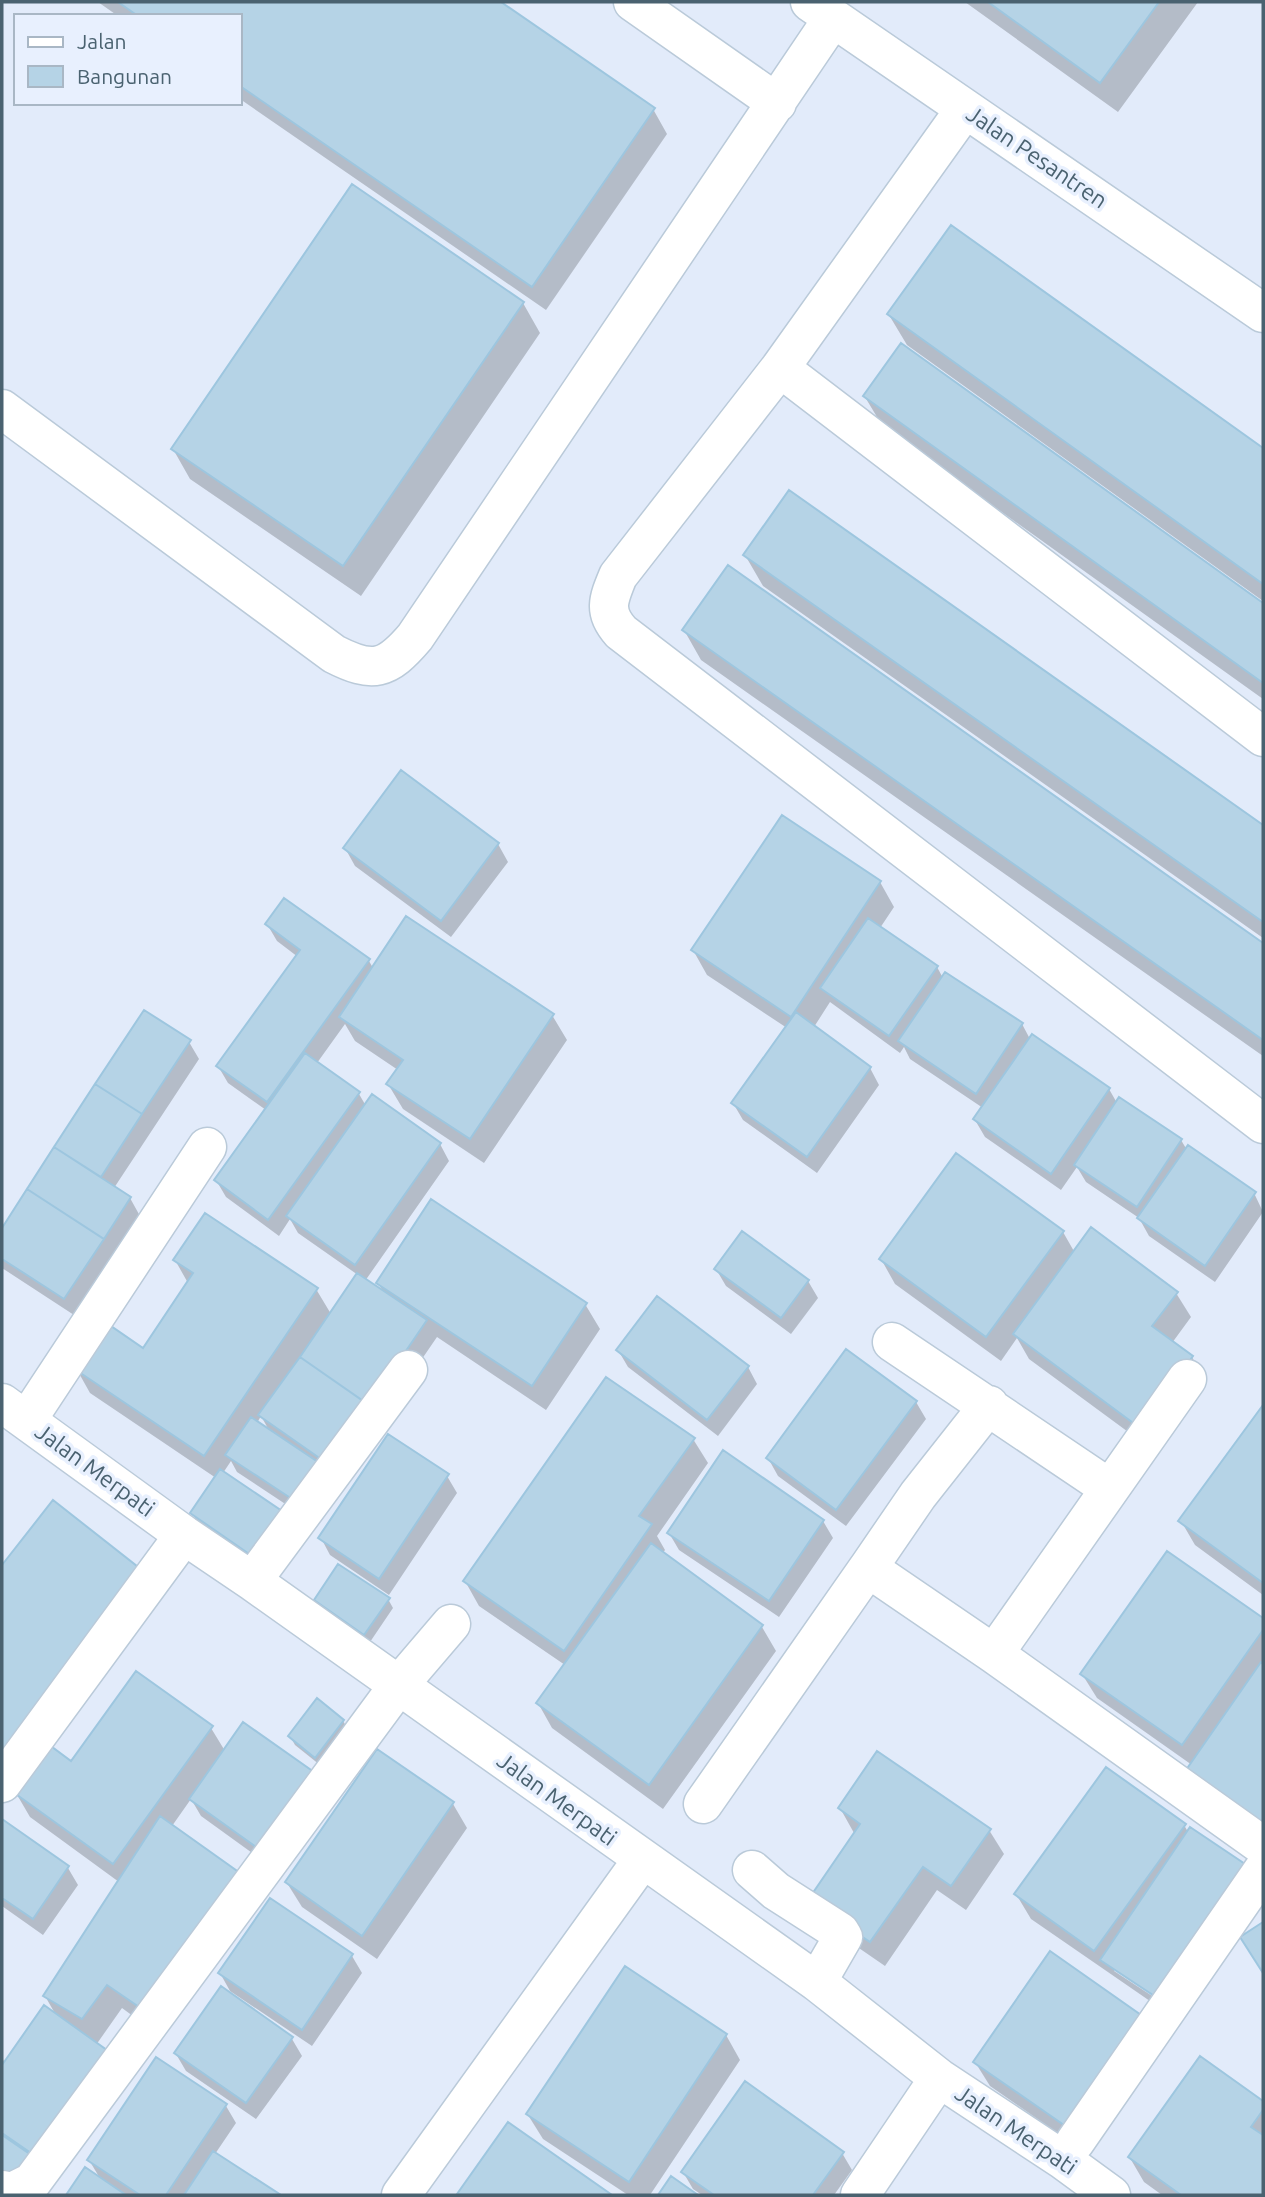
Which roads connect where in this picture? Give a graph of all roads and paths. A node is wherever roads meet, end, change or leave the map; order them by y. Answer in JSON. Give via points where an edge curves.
{"nodes":[{"id":1,"x":633,"y":2,"type":"edge"},
{"id":2,"x":822,"y":10,"type":"edge"},
{"id":3,"x":777,"y":103,"type":"junction"},
{"id":4,"x":965,"y":108,"type":"junction"},
{"id":5,"x":1263,"y":313,"type":"edge"},
{"id":6,"x":780,"y":368,"type":"junction"},
{"id":7,"x":2,"y":409,"type":"edge"},
{"id":8,"x":1263,"y":737,"type":"edge"},
{"id":9,"x":1263,"y":1124,"type":"edge"},
{"id":10,"x":207,"y":1147,"type":"dead end"},
{"id":11,"x":892,"y":1342,"type":"dead end"},
{"id":12,"x":408,"y":1370,"type":"dead end"},
{"id":13,"x":1186,"y":1379,"type":"dead end"},
{"id":14,"x":989,"y":1405,"type":"junction"},
{"id":15,"x":14,"y":1412,"type":"edge"},
{"id":16,"x":1109,"y":1488,"type":"junction"},
{"id":17,"x":184,"y":1535,"type":"junction"},
{"id":18,"x":868,"y":1568,"type":"junction"},
{"id":19,"x":252,"y":1581,"type":"junction"},
{"id":20,"x":451,"y":1624,"type":"dead end"},
{"id":21,"x":994,"y":1654,"type":"junction"},
{"id":22,"x":398,"y":1686,"type":"junction"},
{"id":23,"x":2,"y":1783,"type":"edge"},
{"id":24,"x":703,"y":1804,"type":"dead end"},
{"id":25,"x":1263,"y":1846,"type":"edge"},
{"id":26,"x":642,"y":1860,"type":"junction"},
{"id":27,"x":752,"y":1870,"type":"dead end"},
{"id":28,"x":1263,"y":1870,"type":"edge"},
{"id":29,"x":817,"y":1982,"type":"junction"},
{"id":30,"x":939,"y":2078,"type":"junction"},
{"id":31,"x":1075,"y":2142,"type":"dead end"},
{"id":32,"x":2,"y":2190,"type":"edge"},
{"id":33,"x":401,"y":2195,"type":"edge"},
{"id":34,"x":860,"y":2195,"type":"edge"},
{"id":35,"x":1110,"y":2195,"type":"edge"}],
"edges":[{"from":1,"to":3,"type":"street"},
{"from":2,"to":3,"type":"street"},
{"from":2,"to":4,"type":"street","name":"Jalan Pesantren"},
{"from":3,"to":7,"type":"street","via":[[415,637],[399,656],[383,665],[351,663],[334,654]]},
{"from":4,"to":5,"type":"street","name":"Jalan Pesantren"},
{"from":4,"to":6,"type":"street"},
{"from":6,"to":8,"type":"street"},
{"from":6,"to":9,"type":"street","via":[[618,576],[607,610],[612,622]]},
{"from":10,"to":15,"type":"street"},
{"from":11,"to":14,"type":"street"},
{"from":12,"to":19,"type":"street"},
{"from":13,"to":16,"type":"street"},
{"from":14,"to":16,"type":"street"},
{"from":14,"to":18,"type":"street"},
{"from":15,"to":17,"type":"street","name":"Jalan Merpati"},
{"from":16,"to":21,"type":"street"},
{"from":17,"to":19,"type":"street","name":"Jalan Merpati"},
{"from":17,"to":23,"type":"street"},
{"from":18,"to":21,"type":"street"},
{"from":18,"to":24,"type":"street"},
{"from":19,"to":22,"type":"street","name":"Jalan Merpati"},
{"from":20,"to":22,"type":"street"},
{"from":21,"to":25,"type":"street"},
{"from":22,"to":26,"type":"street","name":"Jalan Merpati"},
{"from":22,"to":32,"type":"street","via":[[32,2182],[12,2192]]},
{"from":26,"to":29,"type":"street","name":"Jalan Merpati"},
{"from":26,"to":33,"type":"street"},
{"from":27,"to":29,"type":"street","via":[[840,1932],[843,1941]]},
{"from":28,"to":31,"type":"street"},
{"from":29,"to":30,"type":"street","name":"Jalan Merpati"},
{"from":30,"to":34,"type":"street"},
{"from":30,"to":35,"type":"street","name":"Jalan Merpati"}]}
